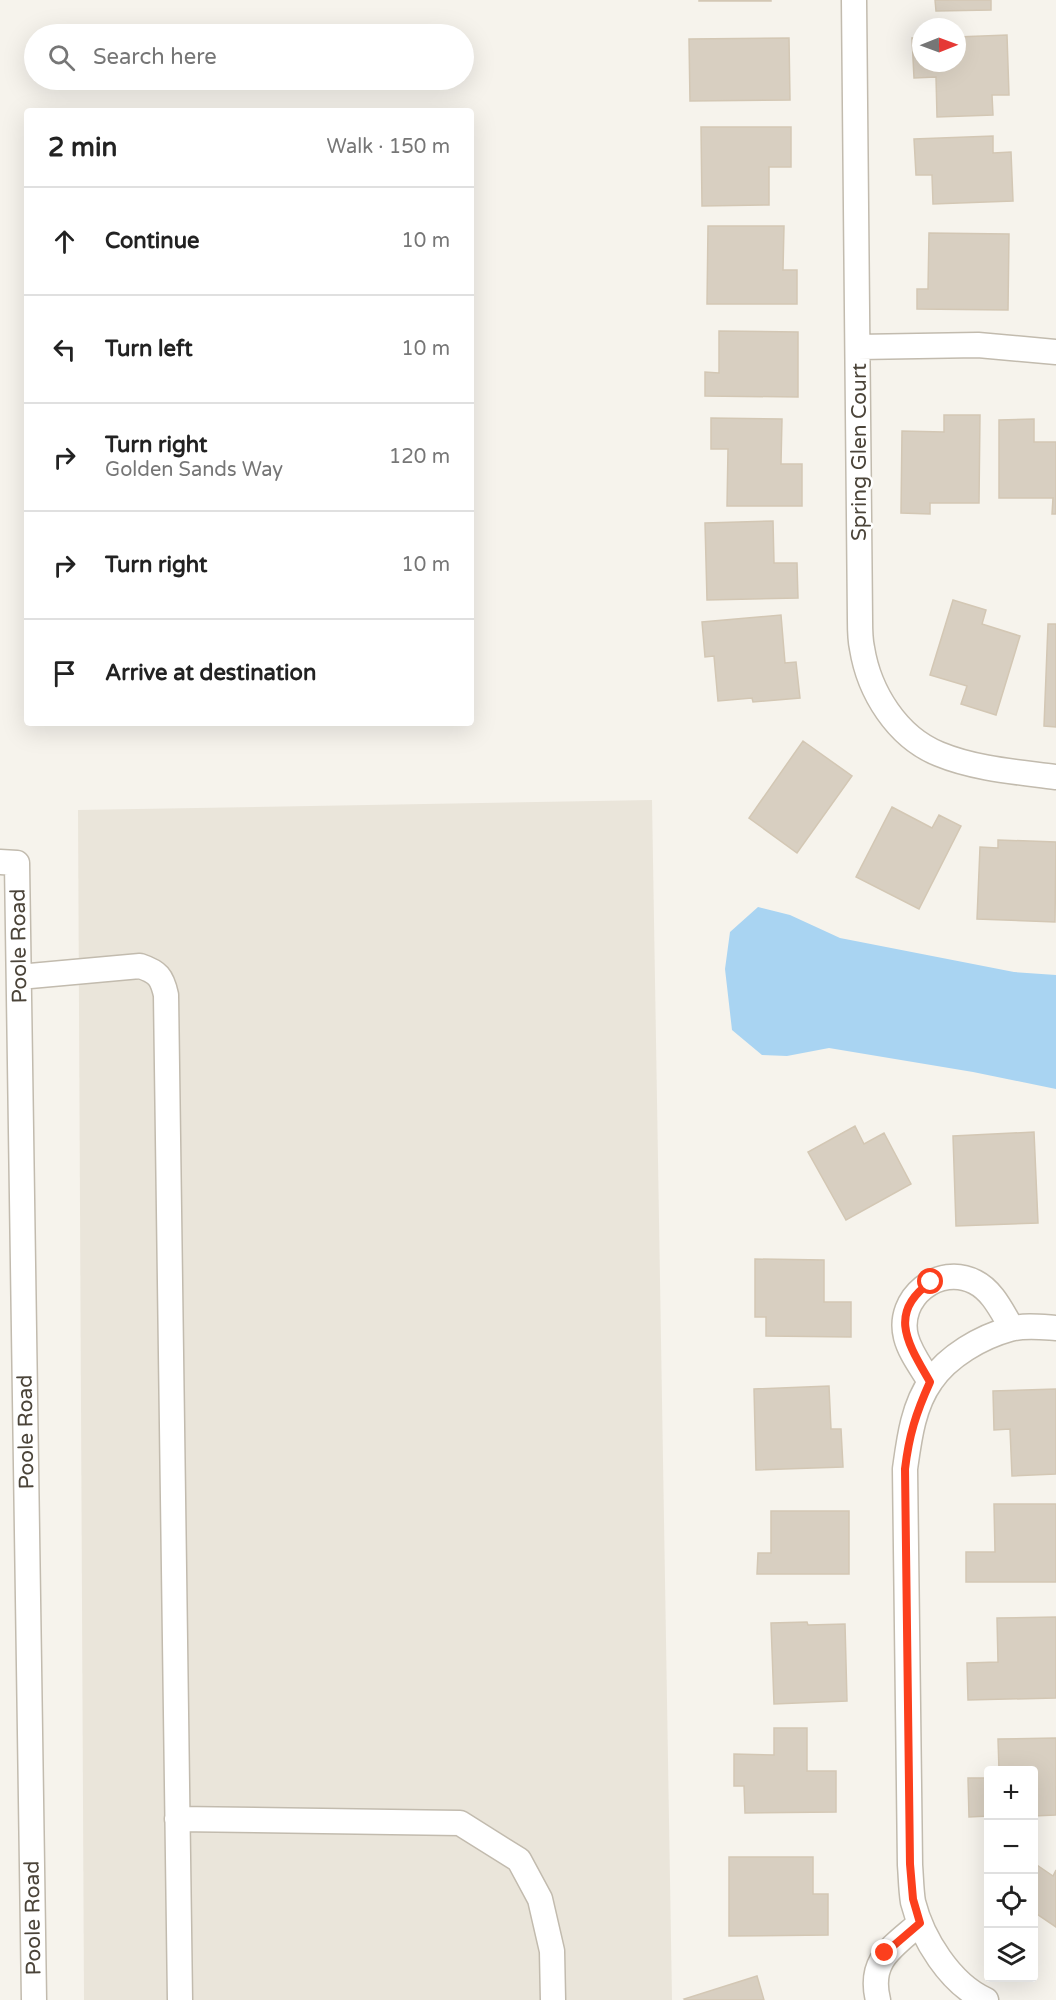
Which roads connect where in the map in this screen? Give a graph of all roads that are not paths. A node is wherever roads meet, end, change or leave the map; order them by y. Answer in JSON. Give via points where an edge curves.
{"nodes":[{"id":1,"x":854,"y":0,"type":"edge"},
{"id":2,"x":858,"y":347,"type":"junction"},
{"id":3,"x":1056,"y":352,"type":"edge"},
{"id":4,"x":1056,"y":777,"type":"edge"},
{"id":5,"x":9,"y":863,"type":"edge"},
{"id":6,"x":19,"y":976,"type":"junction"},
{"id":7,"x":1056,"y":1328,"type":"edge"},
{"id":8,"x":1012,"y":1329,"type":"junction"},
{"id":9,"x":930,"y":1382,"type":"junction"},
{"id":10,"x":177,"y":1819,"type":"junction"},
{"id":11,"x":920,"y":1923,"type":"junction"},
{"id":12,"x":978,"y":1999,"type":"edge"},
{"id":13,"x":34,"y":2000,"type":"edge"},
{"id":14,"x":180,"y":2000,"type":"edge"},
{"id":15,"x":553,"y":2000,"type":"edge"},
{"id":16,"x":878,"y":2000,"type":"edge"}],
"edges":[{"from":1,"to":2,"type":"street","name":"Spring Glen Court"},
{"from":2,"to":3,"type":"street","via":[[978,345]]},
{"from":2,"to":4,"type":"street","name":"Spring Glen Court","via":[[860,620],[862,648],[881,701],[915,740],[939,754],[977,765]]},
{"from":5,"to":6,"type":"street","name":"Poole Road"},
{"from":6,"to":10,"type":"street","via":[[140,966],[162,980],[166,995]]},
{"from":6,"to":13,"type":"street","name":"Poole Road"},
{"from":7,"to":8,"type":"street"},
{"from":8,"to":9,"type":"street","via":[[970,1346]]},
{"from":8,"to":9,"type":"street","via":[[999,1306],[976,1282],[946,1277],[917,1291],[908,1306],[906,1336]]},
{"from":9,"to":11,"type":"street","via":[[909,1437],[905,1469],[910,1864]]},
{"from":10,"to":14,"type":"street"},
{"from":10,"to":15,"type":"street","via":[[460,1823],[519,1860],[540,1899],[552,1951]]},
{"from":11,"to":12,"type":"street","via":[[932,1948]]},
{"from":11,"to":16,"type":"street","via":[[885,1953],[875,1983]]}]}
